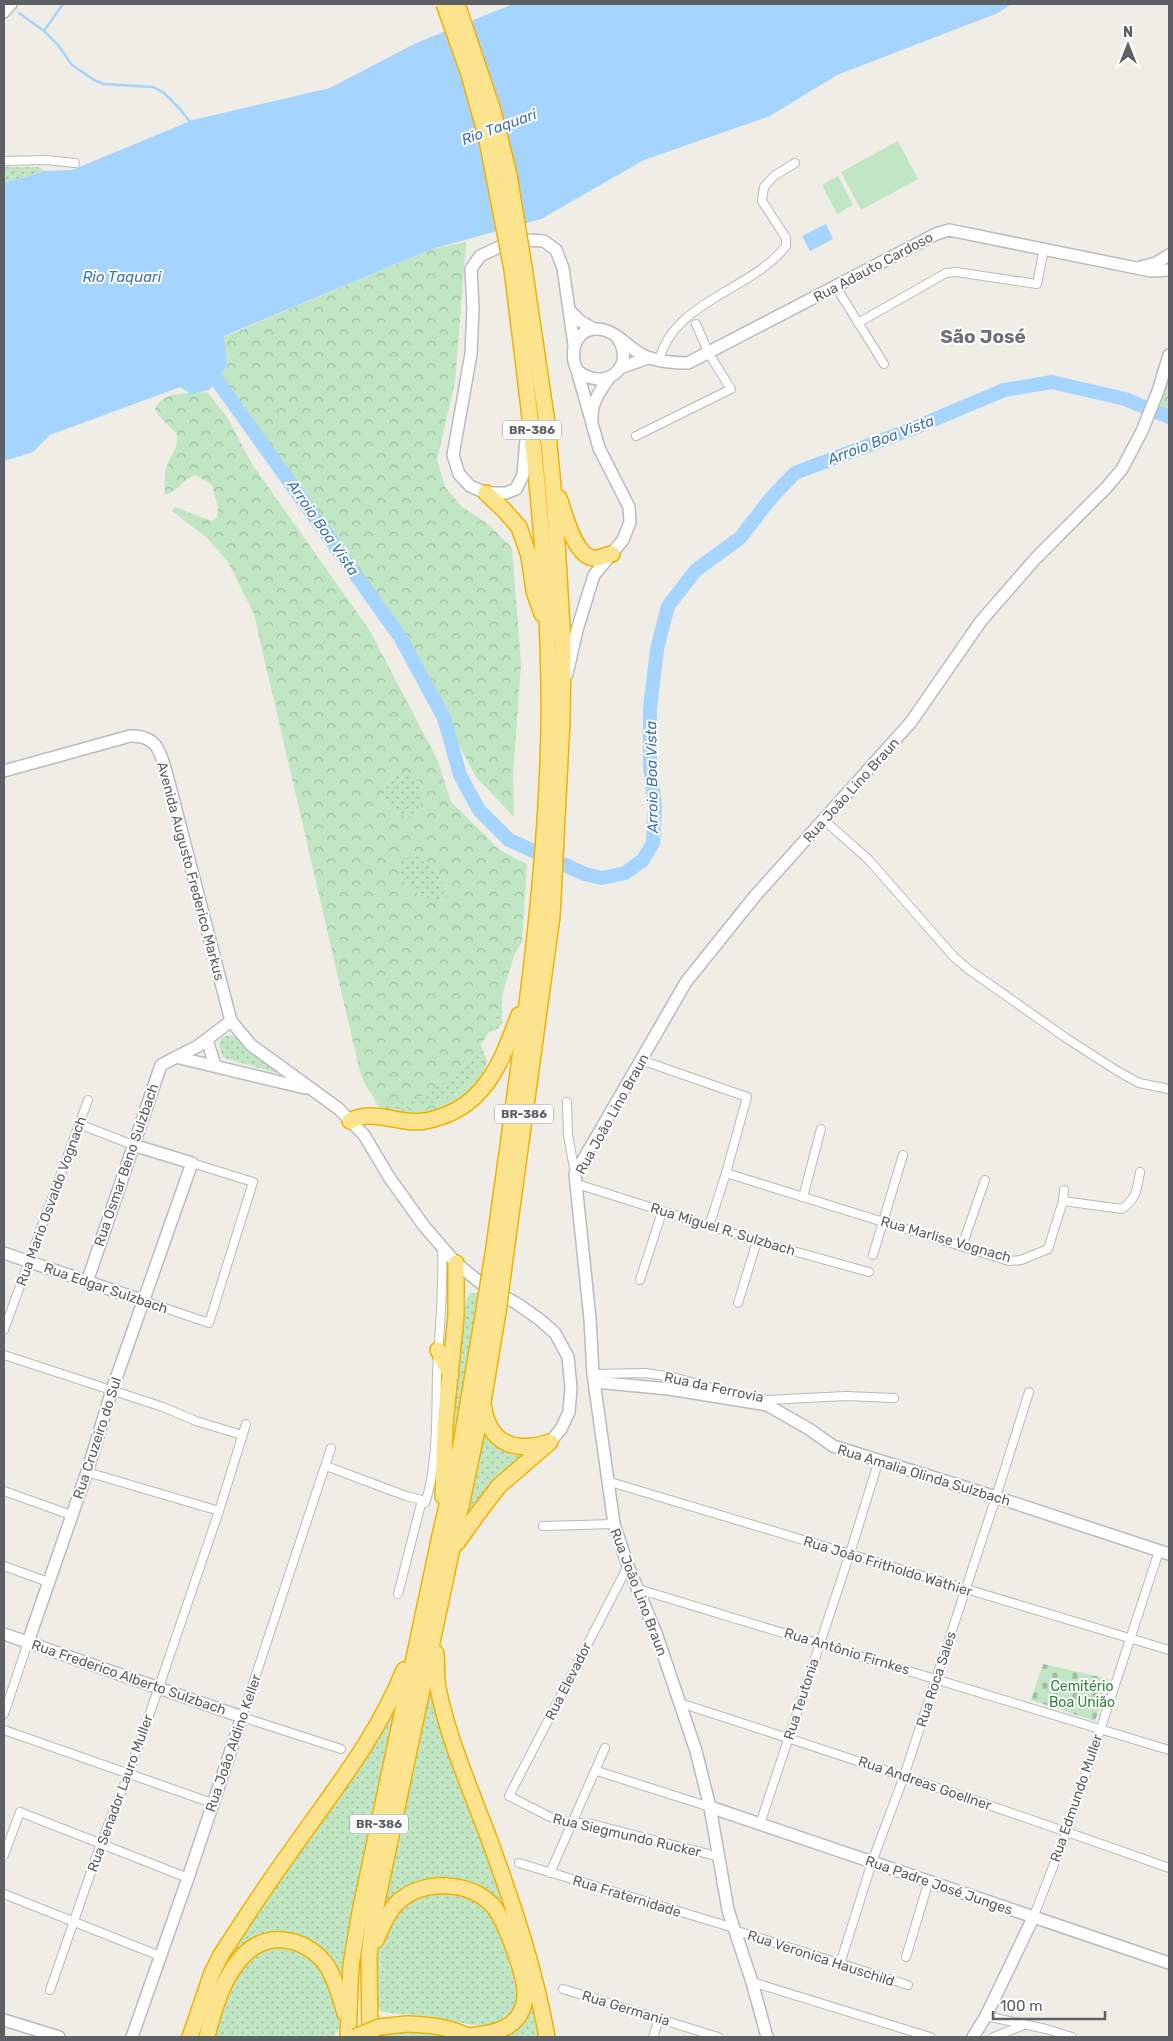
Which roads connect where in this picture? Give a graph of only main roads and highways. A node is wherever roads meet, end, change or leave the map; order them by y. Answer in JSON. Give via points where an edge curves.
{"nodes":[{"id":1,"x":444,"y":4,"type":"edge"},
{"id":2,"x":458,"y":4,"type":"edge"},
{"id":3,"x":518,"y":268,"type":"junction"},
{"id":4,"x":552,"y":479,"type":"junction"},
{"id":5,"x":486,"y":493,"type":"road end"},
{"id":6,"x":612,"y":554,"type":"road end"},
{"id":7,"x":548,"y":629,"type":"junction"},
{"id":8,"x":553,"y":779,"type":"junction"},
{"id":9,"x":545,"y":916,"type":"junction"},
{"id":10,"x":528,"y":990,"type":"junction"},
{"id":11,"x":347,"y":1117,"type":"road end"},
{"id":12,"x":500,"y":1249,"type":"junction"},
{"id":13,"x":456,"y":1264,"type":"road end"},
{"id":14,"x":491,"y":1311,"type":"junction"},
{"id":15,"x":438,"y":1350,"type":"road end"},
{"id":16,"x":451,"y":1375,"type":"junction"},
{"id":17,"x":483,"y":1402,"type":"junction"},
{"id":18,"x":441,"y":1531,"type":"junction"},
{"id":19,"x":452,"y":1550,"type":"junction"},
{"id":20,"x":419,"y":1632,"type":"junction"},
{"id":21,"x":435,"y":1633,"type":"junction"},
{"id":22,"x":369,"y":1956,"type":"junction"},
{"id":23,"x":347,"y":2019,"type":"junction"},
{"id":24,"x":468,"y":2036,"type":"edge"},
{"id":25,"x":190,"y":2037,"type":"edge"},
{"id":26,"x":207,"y":2037,"type":"edge"},
{"id":27,"x":348,"y":2037,"type":"edge"},
{"id":28,"x":355,"y":2037,"type":"edge"},
{"id":29,"x":370,"y":2037,"type":"edge"},
{"id":30,"x":547,"y":2037,"type":"edge"}],
"edges":[{"from":1,"to":3,"type":"highway","number":"BR-386","bridge":true,"via":[[486,135]]},
{"from":2,"to":3,"type":"highway","number":"BR-386","bridge":true,"via":[[493,112],[508,175]]},
{"from":3,"to":4,"type":"highway","number":"BR-386","via":[[546,414]]},
{"from":3,"to":7,"type":"highway","number":"BR-386"},
{"from":4,"to":6,"type":"highway","via":[[576,546],[593,558]]},
{"from":4,"to":8,"type":"highway","number":"BR-386","via":[[563,644],[562,699]]},
{"from":5,"to":7,"type":"highway","via":[[519,528],[529,556],[534,591]]},
{"from":7,"to":8,"type":"highway","number":"BR-386"},
{"from":8,"to":9,"type":"highway","number":"BR-386"},
{"from":9,"to":10,"type":"highway","number":"BR-386"},
{"from":9,"to":12,"type":"highway","number":"BR-386"},
{"from":10,"to":11,"type":"highway","via":[[502,1059],[480,1094],[465,1106],[448,1115],[419,1123],[374,1115]]},
{"from":10,"to":12,"type":"highway","number":"BR-386"},
{"from":12,"to":14,"type":"highway","number":"BR-386","bridge":true},
{"from":13,"to":16,"type":"highway"},
{"from":14,"to":17,"type":"highway","number":"BR-386"},
{"from":14,"to":18,"type":"highway","number":"BR-386"},
{"from":15,"to":16,"type":"highway"},
{"from":16,"to":18,"type":"highway","via":[[445,1425]]},
{"from":17,"to":19,"type":"highway","number":"BR-386"},
{"from":17,"to":19,"type":"highway","via":[[486,1421],[491,1430],[504,1440],[524,1448],[550,1442],[499,1486]]},
{"from":18,"to":20,"type":"highway","number":"BR-386"},
{"from":19,"to":21,"type":"highway","number":"BR-386"},
{"from":20,"to":23,"type":"highway","number":"BR-386","via":[[360,1912],[351,1965]]},
{"from":20,"to":25,"type":"highway","via":[[398,1686],[362,1749],[221,1955]]},
{"from":21,"to":22,"type":"highway","number":"BR-386","via":[[374,1916]]},
{"from":21,"to":30,"type":"highway","via":[[438,1687],[528,1958]]},
{"from":22,"to":24,"type":"highway","via":[[390,1912],[415,1891],[446,1886],[470,1891],[485,1899],[494,1908],[512,1944],[526,1995],[523,2008],[510,2025],[488,2034]]},
{"from":22,"to":29,"type":"highway","number":"BR-386"},
{"from":23,"to":26,"type":"highway","via":[[333,1977],[322,1959],[303,1945],[274,1940],[255,1946],[233,1967],[218,2000]]},
{"from":23,"to":27,"type":"highway","number":"BR-386"},
{"from":24,"to":28,"type":"highway","bridge":true,"via":[[435,2026],[407,2024],[379,2028]]}]}
